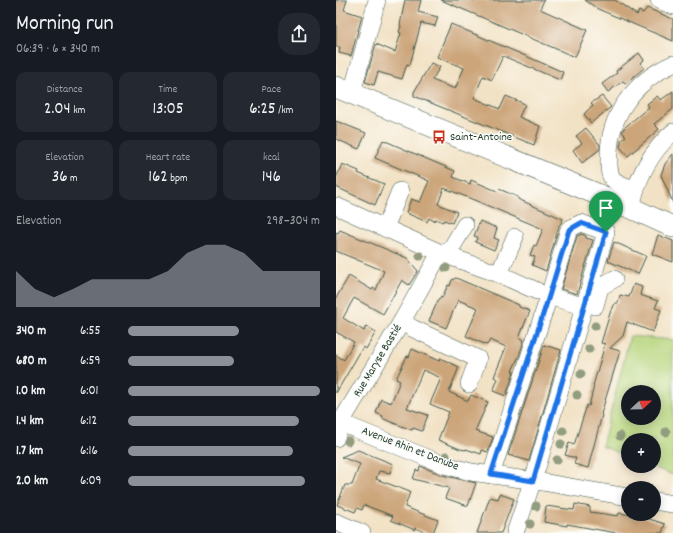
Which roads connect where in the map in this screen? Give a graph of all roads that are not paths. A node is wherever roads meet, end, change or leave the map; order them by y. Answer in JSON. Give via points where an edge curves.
{"nodes":[{"id":1,"x":377,"y":0,"type":"edge"},
{"id":2,"x":658,"y":0,"type":"edge"},
{"id":3,"x":673,"y":6,"type":"edge"},
{"id":4,"x":673,"y":64,"type":"edge"},
{"id":5,"x":344,"y":90,"type":"edge"},
{"id":6,"x":673,"y":132,"type":"edge"},
{"id":7,"x":400,"y":191,"type":"dead end"},
{"id":8,"x":633,"y":199,"type":"junction"},
{"id":9,"x":336,"y":206,"type":"edge"},
{"id":10,"x":465,"y":225,"type":"dead end"},
{"id":11,"x":673,"y":227,"type":"edge"},
{"id":12,"x":385,"y":228,"type":"junction"},
{"id":13,"x":515,"y":237,"type":"dead end"},
{"id":14,"x":443,"y":254,"type":"junction"},
{"id":15,"x":499,"y":274,"type":"junction"},
{"id":16,"x":614,"y":279,"type":"dead end"},
{"id":17,"x":543,"y":294,"type":"junction"},
{"id":18,"x":585,"y":307,"type":"junction"},
{"id":19,"x":402,"y":321,"type":"junction"},
{"id":20,"x":469,"y":384,"type":"dead end"},
{"id":21,"x":338,"y":427,"type":"edge"},
{"id":22,"x":491,"y":474,"type":"junction"},
{"id":23,"x":538,"y":481,"type":"junction"},
{"id":24,"x":621,"y":496,"type":"edge"},
{"id":25,"x":661,"y":502,"type":"edge"},
{"id":26,"x":673,"y":504,"type":"edge"},
{"id":27,"x":336,"y":522,"type":"edge"},
{"id":28,"x":517,"y":532,"type":"edge"},
{"id":29,"x":362,"y":533,"type":"edge"}],
"edges":[{"from":1,"to":5,"type":"street"},
{"from":2,"to":3,"type":"street"},
{"from":4,"to":8,"type":"street","via":[[640,85],[631,95],[613,127],[608,145],[609,172],[614,181]]},
{"from":5,"to":8,"type":"main road"},
{"from":6,"to":8,"type":"street","via":[[646,165]]},
{"from":7,"to":12,"type":"street"},
{"from":8,"to":11,"type":"main road"},
{"from":9,"to":12,"type":"street"},
{"from":10,"to":14,"type":"street","name":"Rue Maryse Bastié","via":[[452,247]]},
{"from":12,"to":14,"type":"street"},
{"from":13,"to":15,"type":"street"},
{"from":14,"to":15,"type":"street"},
{"from":14,"to":19,"type":"street","name":"Rue Maryse Bastié","via":[[434,262]]},
{"from":15,"to":17,"type":"street"},
{"from":16,"to":23,"type":"street","via":[[600,286]]},
{"from":17,"to":18,"type":"street"},
{"from":17,"to":18,"type":"street","via":[[569,230],[581,223],[606,232]]},
{"from":17,"to":22,"type":"street"},
{"from":18,"to":23,"type":"street"},
{"from":19,"to":20,"type":"street","name":"Rue Maryse Bastié","via":[[478,359]]},
{"from":19,"to":21,"type":"street","name":"Rue Maryse Bastié"},
{"from":21,"to":22,"type":"street","name":"Avenue Rhin et Danube","via":[[445,465]]},
{"from":22,"to":23,"type":"street","name":"Avenue Rhin et Danube"},
{"from":23,"to":24,"type":"street","name":"Avenue Rhin et Danube"},
{"from":23,"to":28,"type":"street"},
{"from":25,"to":26,"type":"street"},
{"from":27,"to":29,"type":"street"}]}
